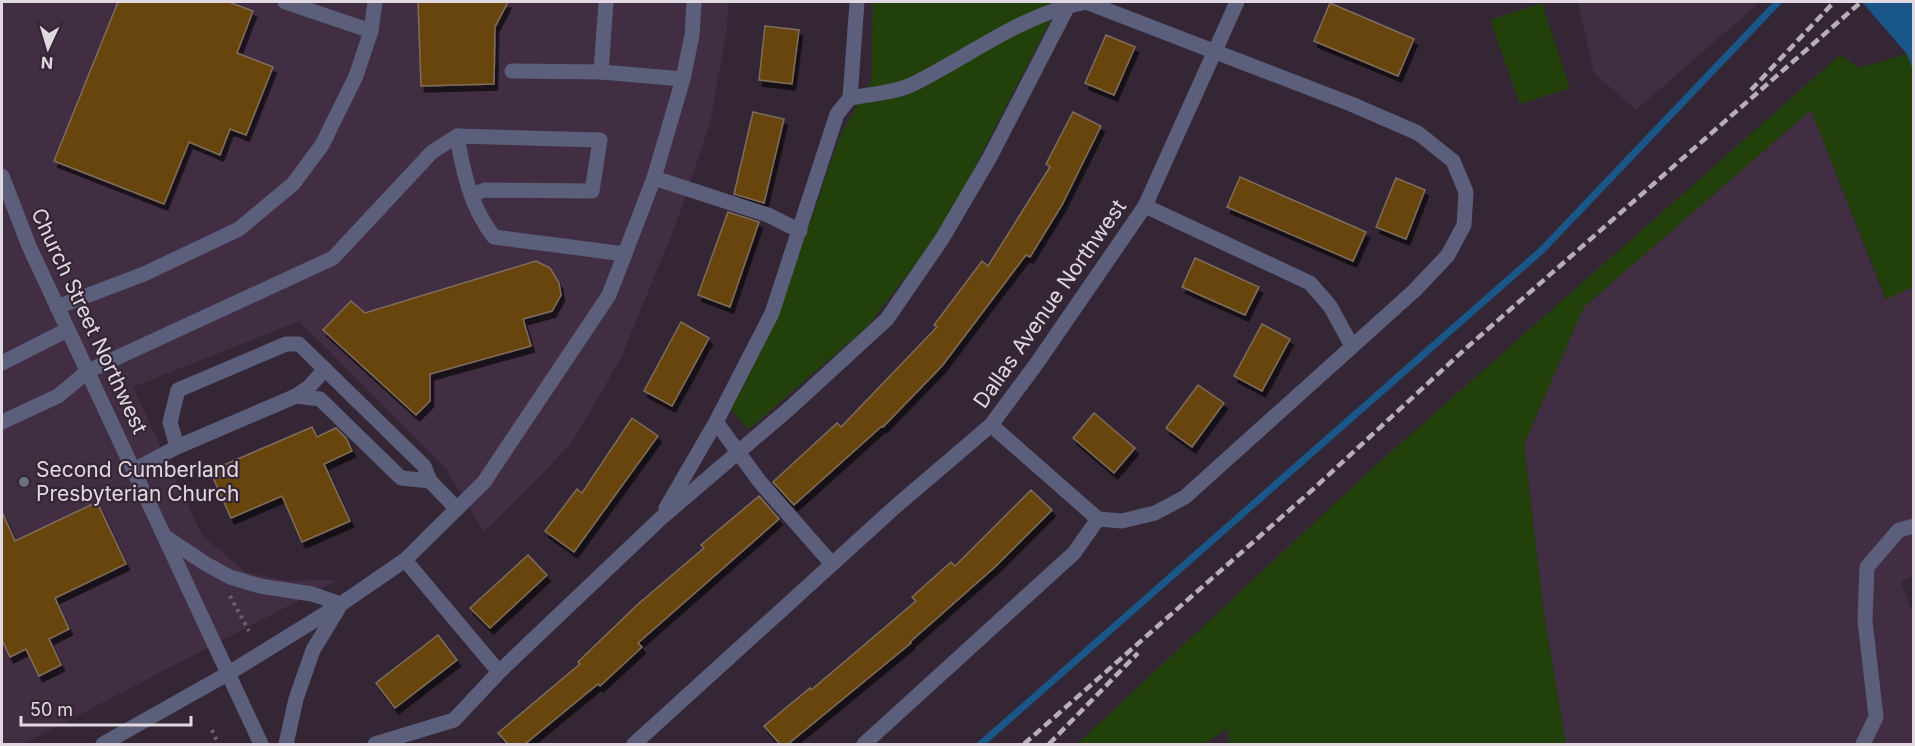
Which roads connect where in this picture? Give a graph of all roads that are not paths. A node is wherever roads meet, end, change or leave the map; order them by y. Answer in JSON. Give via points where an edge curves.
{"nodes":[{"id":1,"x":285,"y":2,"type":"edge"},
{"id":2,"x":375,"y":2,"type":"edge"},
{"id":3,"x":606,"y":2,"type":"edge"},
{"id":4,"x":694,"y":2,"type":"edge"},
{"id":5,"x":857,"y":2,"type":"edge"},
{"id":6,"x":1237,"y":2,"type":"edge"},
{"id":7,"x":1069,"y":4,"type":"edge"},
{"id":8,"x":371,"y":31,"type":"junction"},
{"id":9,"x":1215,"y":52,"type":"junction"},
{"id":10,"x":512,"y":71,"type":"dead end"},
{"id":11,"x":601,"y":72,"type":"junction"},
{"id":12,"x":682,"y":79,"type":"junction"},
{"id":13,"x":850,"y":98,"type":"junction"},
{"id":14,"x":457,"y":136,"type":"junction"},
{"id":15,"x":2,"y":176,"type":"edge"},
{"id":16,"x":654,"y":178,"type":"junction"},
{"id":17,"x":471,"y":195,"type":"junction"},
{"id":18,"x":1145,"y":206,"type":"junction"},
{"id":19,"x":800,"y":231,"type":"junction"},
{"id":20,"x":625,"y":254,"type":"junction"},
{"id":21,"x":57,"y":307,"type":"junction"},
{"id":22,"x":68,"y":330,"type":"junction"},
{"id":23,"x":1352,"y":346,"type":"junction"},
{"id":24,"x":2,"y":363,"type":"edge"},
{"id":25,"x":325,"y":369,"type":"junction"},
{"id":26,"x":88,"y":371,"type":"junction"},
{"id":27,"x":296,"y":396,"type":"junction"},
{"id":28,"x":2,"y":422,"type":"edge"},
{"id":29,"x":716,"y":422,"type":"junction"},
{"id":30,"x":991,"y":425,"type":"junction"},
{"id":31,"x":177,"y":447,"type":"junction"},
{"id":32,"x":739,"y":451,"type":"junction"},
{"id":33,"x":134,"y":470,"type":"junction"},
{"id":34,"x":430,"y":482,"type":"junction"},
{"id":35,"x":457,"y":509,"type":"junction"},
{"id":36,"x":660,"y":519,"type":"junction"},
{"id":37,"x":1098,"y":519,"type":"junction"},
{"id":38,"x":1914,"y":526,"type":"edge"},
{"id":39,"x":165,"y":536,"type":"junction"},
{"id":40,"x":405,"y":560,"type":"junction"},
{"id":41,"x":832,"y":564,"type":"junction"},
{"id":42,"x":341,"y":604,"type":"junction"},
{"id":43,"x":499,"y":672,"type":"junction"},
{"id":44,"x":230,"y":673,"type":"junction"},
{"id":45,"x":103,"y":744,"type":"edge"},
{"id":46,"x":261,"y":744,"type":"edge"},
{"id":47,"x":286,"y":744,"type":"edge"},
{"id":48,"x":375,"y":744,"type":"edge"},
{"id":49,"x":634,"y":744,"type":"edge"},
{"id":50,"x":864,"y":744,"type":"edge"},
{"id":51,"x":1863,"y":744,"type":"edge"}],
"edges":[{"from":1,"to":8,"type":"street"},
{"from":2,"to":8,"type":"street"},
{"from":3,"to":11,"type":"street"},
{"from":4,"to":12,"type":"street","via":[[692,35]]},
{"from":5,"to":13,"type":"street"},
{"from":6,"to":9,"type":"street","name":"Dallas Avenue Northwest"},
{"from":7,"to":9,"type":"street","via":[[1086,2]]},
{"from":7,"to":13,"type":"street","via":[[976,47],[911,85]]},
{"from":7,"to":32,"type":"street","via":[[984,167],[942,239],[886,319]]},
{"from":8,"to":21,"type":"street","via":[[341,109],[322,145],[293,184],[239,229],[144,274]]},
{"from":9,"to":18,"type":"street","name":"Dallas Avenue Northwest"},
{"from":9,"to":23,"type":"street","via":[[1418,133],[1453,161],[1466,192],[1464,225],[1448,255]]},
{"from":10,"to":11,"type":"street"},
{"from":11,"to":12,"type":"street"},
{"from":12,"to":16,"type":"street"},
{"from":13,"to":19,"type":"street","via":[[837,114]]},
{"from":14,"to":17,"type":"street","via":[[464,180]]},
{"from":14,"to":17,"type":"street","via":[[600,140],[592,191],[485,190]]},
{"from":14,"to":26,"type":"street","via":[[432,152],[333,258]]},
{"from":15,"to":21,"type":"street","name":"Church Street Northwest","via":[[28,246]]},
{"from":16,"to":19,"type":"street","via":[[768,215]]},
{"from":16,"to":20,"type":"street"},
{"from":17,"to":20,"type":"street","via":[[494,237]]},
{"from":18,"to":23,"type":"street","via":[[1310,283],[1330,306]]},
{"from":18,"to":30,"type":"street","name":"Dallas Avenue Northwest"},
{"from":19,"to":29,"type":"street","via":[[772,313]]},
{"from":20,"to":35,"type":"street","via":[[609,295],[484,482]]},
{"from":21,"to":22,"type":"street","name":"Church Street Northwest"},
{"from":22,"to":24,"type":"street"},
{"from":22,"to":26,"type":"street","name":"Church Street Northwest"},
{"from":23,"to":37,"type":"street","via":[[1185,497],[1155,513],[1122,521]]},
{"from":25,"to":27,"type":"street"},
{"from":25,"to":31,"type":"street","via":[[298,344],[286,344],[178,390],[171,422]]},
{"from":25,"to":34,"type":"street","via":[[424,466]]},
{"from":26,"to":28,"type":"street","via":[[58,396]]},
{"from":26,"to":33,"type":"street","name":"Church Street Northwest"},
{"from":27,"to":31,"type":"street"},
{"from":27,"to":34,"type":"street","via":[[320,399],[401,478]]},
{"from":29,"to":32,"type":"street"},
{"from":29,"to":36,"type":"street"},
{"from":30,"to":37,"type":"street"},
{"from":30,"to":41,"type":"street","name":"Dallas Avenue Northwest"},
{"from":31,"to":33,"type":"street"},
{"from":32,"to":36,"type":"street"},
{"from":32,"to":41,"type":"street","via":[[760,482]]},
{"from":33,"to":39,"type":"street","name":"Church Street Northwest"},
{"from":34,"to":35,"type":"street"},
{"from":35,"to":40,"type":"street"},
{"from":36,"to":43,"type":"street"},
{"from":37,"to":50,"type":"street","via":[[1074,552]]},
{"from":38,"to":51,"type":"street","via":[[1899,530],[1867,567],[1865,621],[1876,717]]},
{"from":39,"to":42,"type":"street","via":[[230,577]]},
{"from":39,"to":44,"type":"street","name":"Church Street Northwest"},
{"from":40,"to":42,"type":"street"},
{"from":40,"to":43,"type":"street"},
{"from":41,"to":49,"type":"street","name":"Dallas Avenue Northwest"},
{"from":42,"to":44,"type":"street"},
{"from":42,"to":47,"type":"street","via":[[313,650]]},
{"from":43,"to":48,"type":"street","via":[[454,720]]},
{"from":44,"to":45,"type":"street"},
{"from":44,"to":46,"type":"street","name":"Church Street Northwest"}]}
